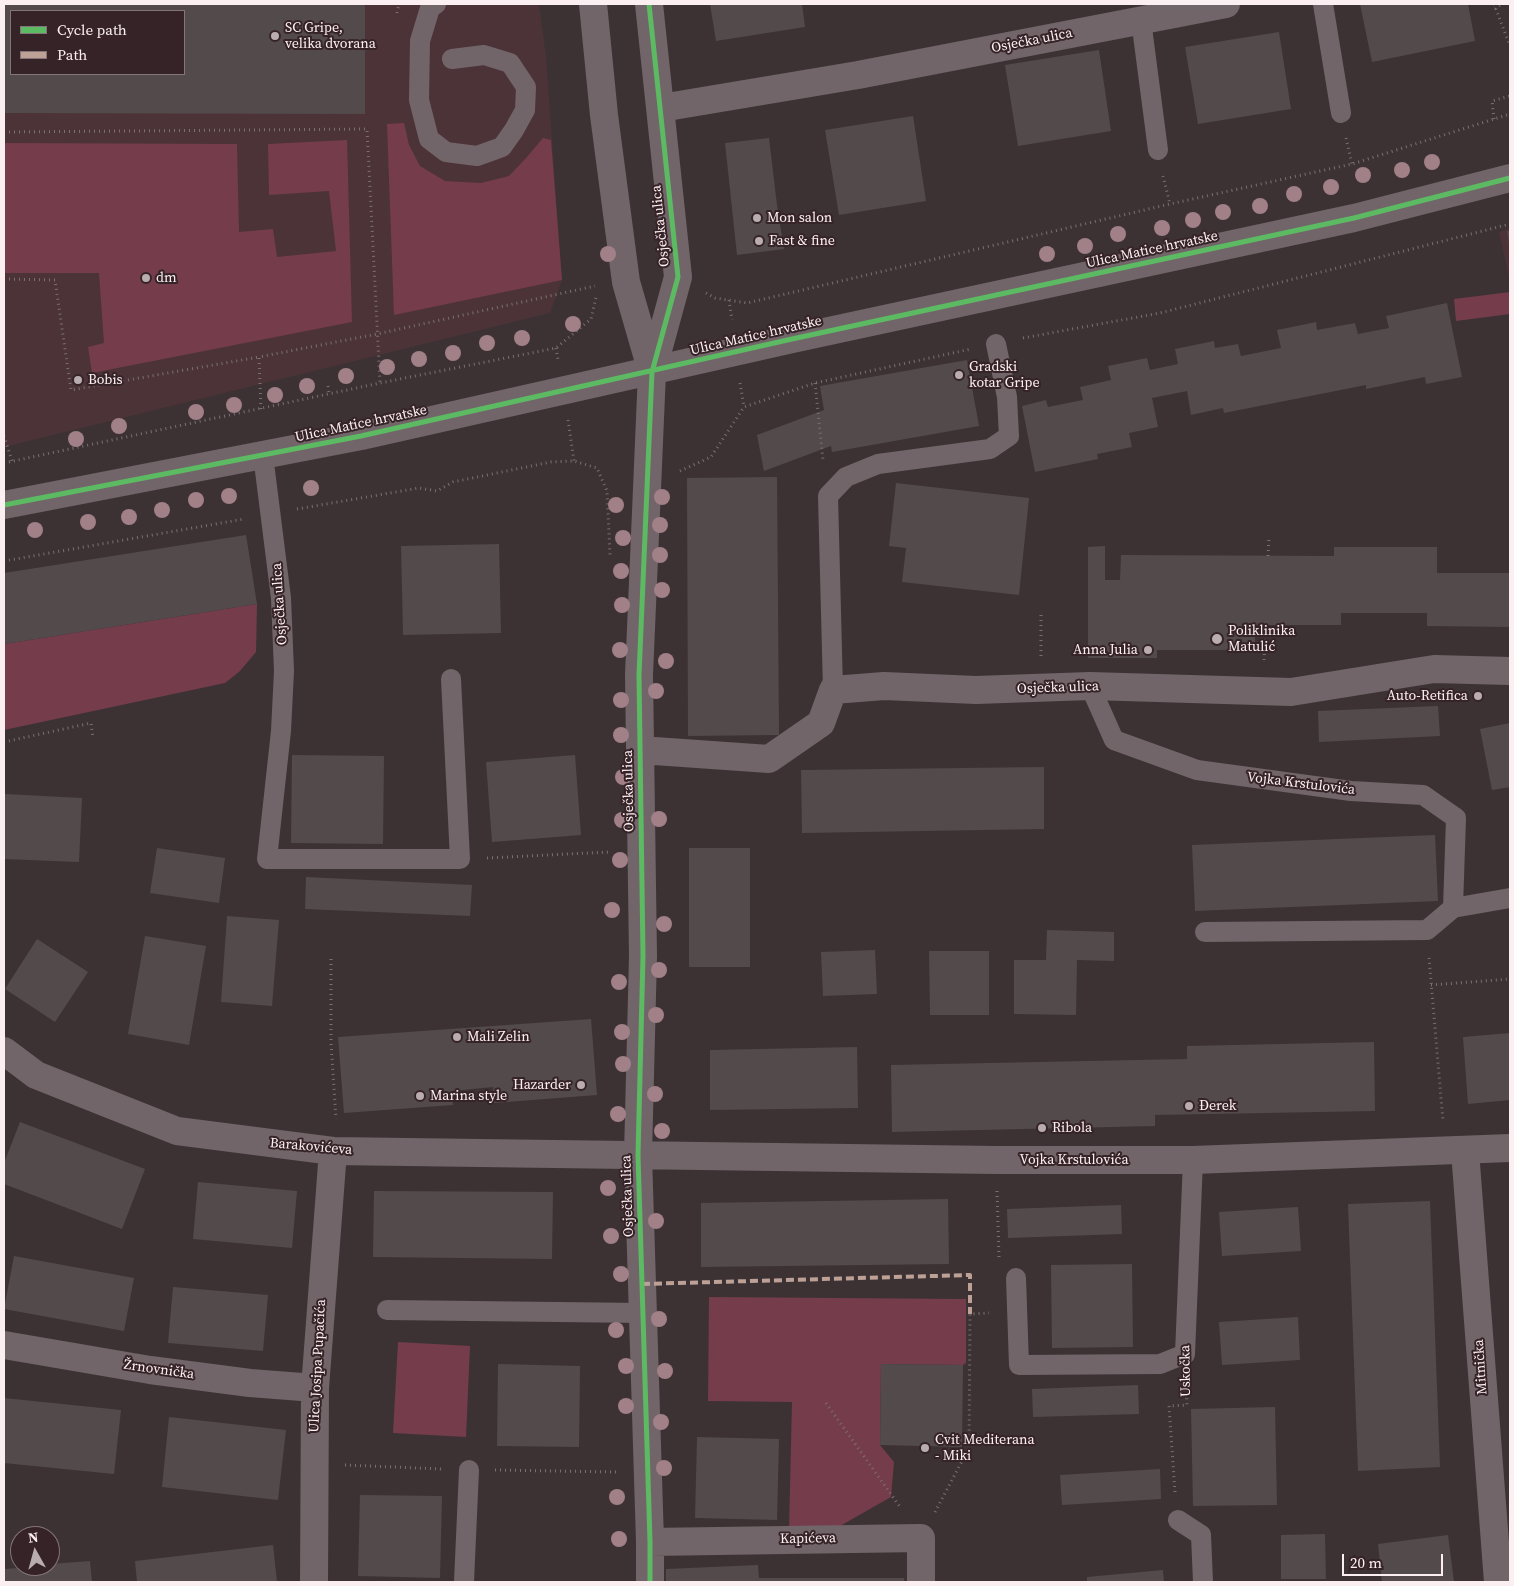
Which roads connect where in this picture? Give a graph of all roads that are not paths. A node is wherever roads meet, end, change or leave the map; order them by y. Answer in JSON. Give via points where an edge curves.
{"nodes":[{"id":1,"x":436,"y":4,"type":"edge"},
{"id":2,"x":593,"y":4,"type":"edge"},
{"id":3,"x":649,"y":4,"type":"edge"},
{"id":4,"x":1226,"y":4,"type":"edge"},
{"id":5,"x":1323,"y":4,"type":"edge"},
{"id":6,"x":1141,"y":20,"type":"junction"},
{"id":7,"x":452,"y":59,"type":"dead end"},
{"id":8,"x":661,"y":108,"type":"junction"},
{"id":9,"x":1341,"y":113,"type":"dead end"},
{"id":10,"x":1158,"y":150,"type":"dead end"},
{"id":11,"x":1510,"y":178,"type":"edge"},
{"id":12,"x":996,"y":344,"type":"road end"},
{"id":13,"x":652,"y":372,"type":"junction"},
{"id":14,"x":263,"y":455,"type":"junction"},
{"id":15,"x":4,"y":505,"type":"edge"},
{"id":16,"x":1510,"y":671,"type":"edge"},
{"id":17,"x":451,"y":679,"type":"dead end"},
{"id":18,"x":1090,"y":686,"type":"junction"},
{"id":19,"x":833,"y":690,"type":"junction"},
{"id":20,"x":640,"y":750,"type":"junction"},
{"id":21,"x":1510,"y":898,"type":"edge"},
{"id":22,"x":1453,"y":908,"type":"junction"},
{"id":23,"x":1205,"y":932,"type":"dead end"},
{"id":24,"x":4,"y":1051,"type":"edge"},
{"id":25,"x":334,"y":1138,"type":"junction"},
{"id":26,"x":1510,"y":1148,"type":"edge"},
{"id":27,"x":1455,"y":1151,"type":"junction"},
{"id":28,"x":638,"y":1155,"type":"junction"},
{"id":29,"x":1193,"y":1160,"type":"junction"},
{"id":30,"x":1016,"y":1278,"type":"road end"},
{"id":31,"x":387,"y":1310,"type":"dead end"},
{"id":32,"x":643,"y":1313,"type":"junction"},
{"id":33,"x":4,"y":1345,"type":"edge"},
{"id":34,"x":315,"y":1388,"type":"junction"},
{"id":35,"x":469,"y":1470,"type":"dead end"},
{"id":36,"x":1178,"y":1520,"type":"road end"},
{"id":37,"x":650,"y":1542,"type":"junction"},
{"id":38,"x":314,"y":1582,"type":"edge"},
{"id":39,"x":464,"y":1582,"type":"edge"},
{"id":40,"x":650,"y":1582,"type":"edge"},
{"id":41,"x":921,"y":1582,"type":"edge"},
{"id":42,"x":1203,"y":1582,"type":"edge"},
{"id":43,"x":1498,"y":1582,"type":"edge"}],
"edges":[{"from":1,"to":7,"type":"lane","via":[[430,8],[420,41],[419,100],[429,139],[446,152],[477,156],[502,147],[524,110],[526,87],[510,64],[484,55]]},
{"from":2,"to":13,"type":"street","name":"Osječka ulica","via":[[626,282]]},
{"from":3,"to":8,"type":"street","name":"Osječka ulica"},
{"from":4,"to":6,"type":"street","name":"Osječka ulica"},
{"from":5,"to":9,"type":"lane"},
{"from":6,"to":8,"type":"street","name":"Osječka ulica","via":[[858,75]]},
{"from":6,"to":10,"type":"lane"},
{"from":8,"to":13,"type":"street","name":"Osječka ulica","via":[[678,277]]},
{"from":11,"to":13,"type":"street","name":"Ulica Matice hrvatske","via":[[1354,218]]},
{"from":12,"to":19,"type":"lane","via":[[1007,397],[1009,436],[990,449],[878,464],[846,477],[828,496]]},
{"from":13,"to":14,"type":"street","name":"Ulica Matice hrvatske"},
{"from":13,"to":20,"type":"street","name":"Osječka ulica","via":[[639,675]]},
{"from":14,"to":15,"type":"street","name":"Ulica Matice hrvatske"},
{"from":14,"to":17,"type":"lane","name":"Osječka ulica","via":[[281,598],[284,671],[267,859],[460,859]]},
{"from":16,"to":18,"type":"street","name":"Osječka ulica","via":[[1434,669],[1291,692]]},
{"from":18,"to":19,"type":"street","name":"Osječka ulica","via":[[976,690],[884,686]]},
{"from":18,"to":22,"type":"lane","name":"Vojka Krstulovića","via":[[1114,740],[1197,770],[1351,791],[1422,795],[1456,818]]},
{"from":19,"to":20,"type":"street","name":"Osječka ulica","via":[[821,723],[769,760]]},
{"from":20,"to":28,"type":"street","name":"Osječka ulica","via":[[642,956]]},
{"from":21,"to":22,"type":"lane"},
{"from":22,"to":23,"type":"lane","via":[[1427,930]]},
{"from":24,"to":25,"type":"street","name":"Barakovićeva","via":[[36,1075],[178,1131]]},
{"from":25,"to":28,"type":"street","name":"Barakovićeva"},
{"from":25,"to":34,"type":"street","name":"Ulica Josipa Pupačića"},
{"from":26,"to":27,"type":"street","name":"Vojka Krstulovića"},
{"from":27,"to":29,"type":"street","name":"Vojka Krstulovića"},
{"from":27,"to":43,"type":"street","name":"Mitnička"},
{"from":28,"to":29,"type":"street","name":"Vojka Krstulovića"},
{"from":28,"to":32,"type":"street","name":"Osječka ulica"},
{"from":29,"to":30,"type":"lane","name":"Uskočka","via":[[1186,1354],[1160,1364],[1019,1365]]},
{"from":31,"to":32,"type":"lane"},
{"from":32,"to":37,"type":"street","name":"Osječka ulica"},
{"from":33,"to":34,"type":"street","name":"Žrnovnička","via":[[150,1370]]},
{"from":34,"to":38,"type":"street","name":"Ulica Josipa Pupačića"},
{"from":35,"to":39,"type":"lane"},
{"from":36,"to":42,"type":"lane","via":[[1201,1535]]},
{"from":37,"to":40,"type":"street","name":"Osječka ulica"},
{"from":37,"to":41,"type":"street","name":"Kapićeva","via":[[922,1538]]}]}
